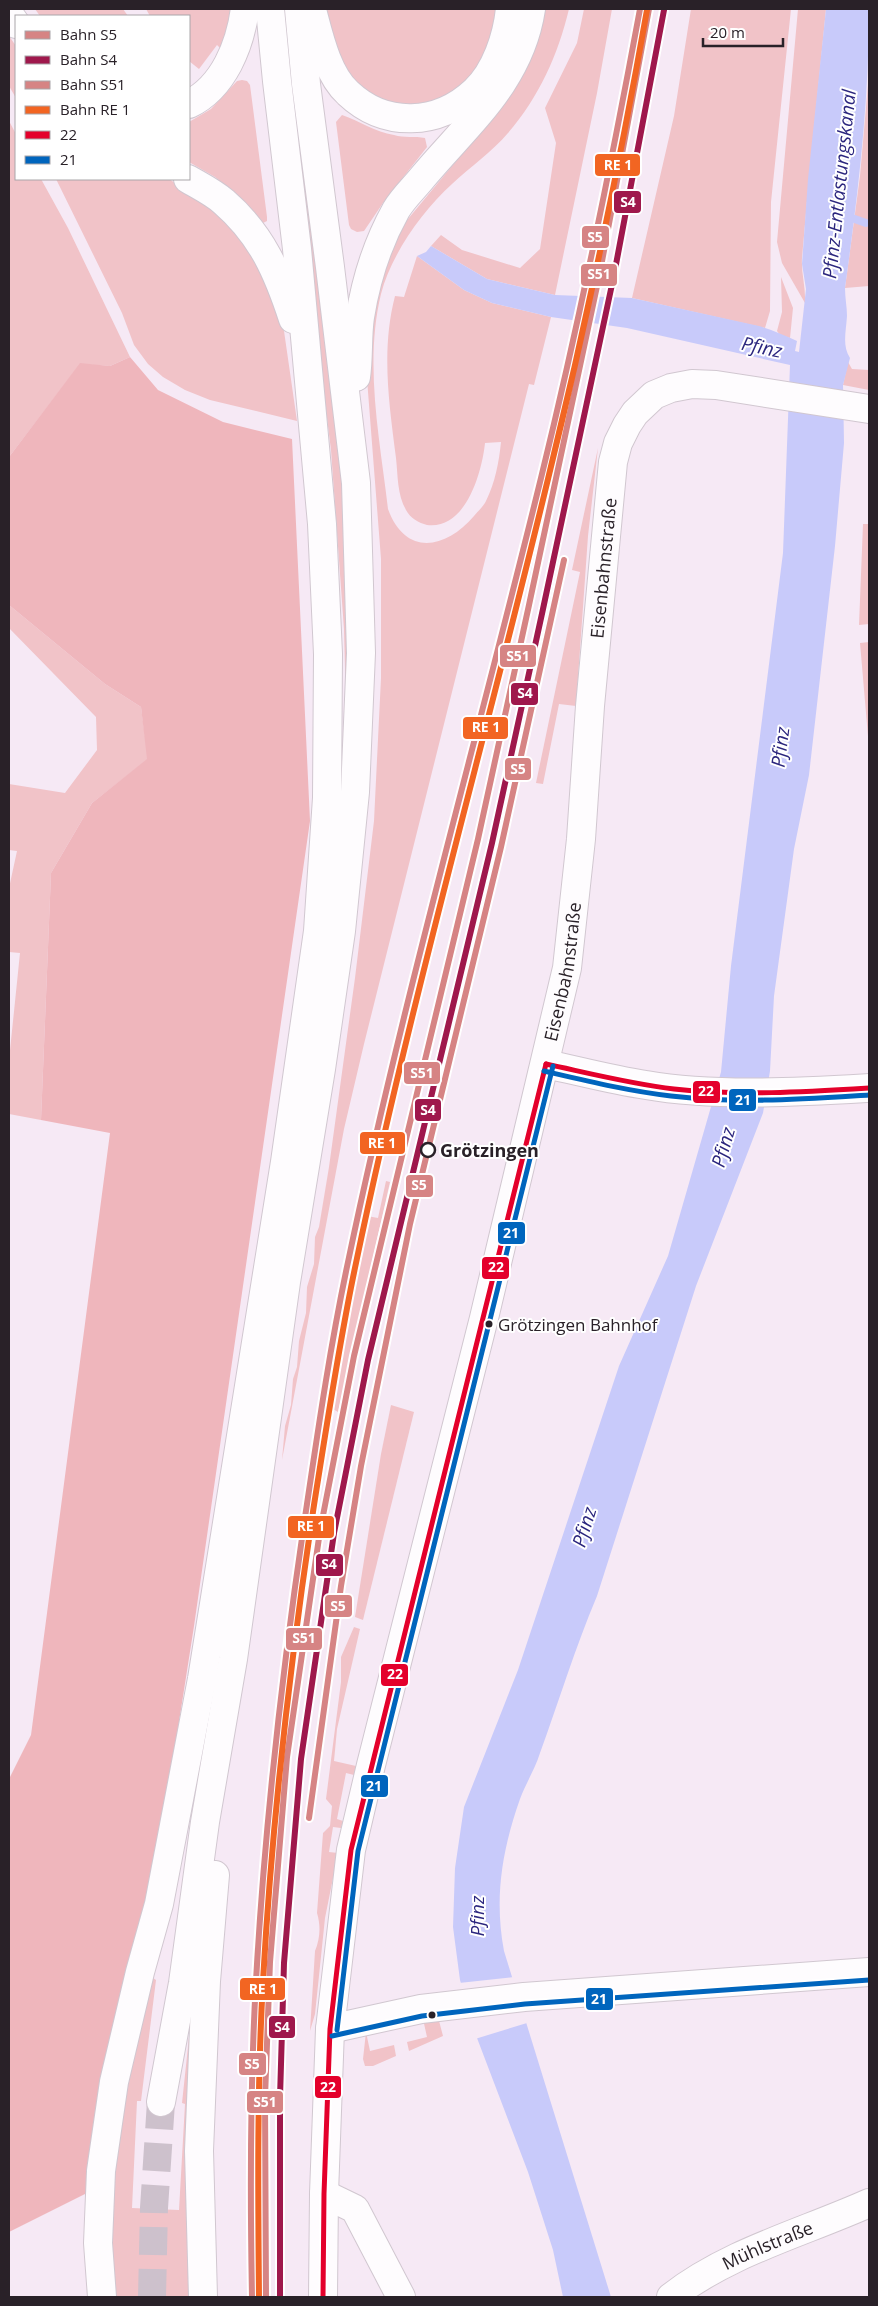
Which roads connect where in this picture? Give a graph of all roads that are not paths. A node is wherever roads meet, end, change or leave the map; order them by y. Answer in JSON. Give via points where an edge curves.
{"nodes":[{"id":1,"x":245,"y":9,"type":"edge"},
{"id":2,"x":270,"y":9,"type":"edge"},
{"id":3,"x":299,"y":9,"type":"edge"},
{"id":4,"x":312,"y":9,"type":"edge"},
{"id":5,"x":510,"y":9,"type":"edge"},
{"id":6,"x":531,"y":9,"type":"edge"},
{"id":7,"x":190,"y":103,"type":"edge"},
{"id":8,"x":190,"y":180,"type":"edge"},
{"id":9,"x":311,"y":398,"type":"junction"},
{"id":10,"x":863,"y":408,"type":"edge"},
{"id":11,"x":350,"y":428,"type":"junction"},
{"id":12,"x":546,"y":1064,"type":"junction"},
{"id":13,"x":869,"y":1088,"type":"edge"},
{"id":14,"x":202,"y":1679,"type":"junction"},
{"id":15,"x":228,"y":1692,"type":"junction"},
{"id":16,"x":869,"y":1972,"type":"edge"},
{"id":17,"x":330,"y":2029,"type":"junction"},
{"id":18,"x":324,"y":2194,"type":"junction"},
{"id":19,"x":869,"y":2203,"type":"edge"},
{"id":20,"x":102,"y":2297,"type":"edge"},
{"id":21,"x":203,"y":2297,"type":"edge"},
{"id":22,"x":323,"y":2297,"type":"edge"},
{"id":23,"x":401,"y":2297,"type":"edge"},
{"id":24,"x":671,"y":2297,"type":"edge"}],
"edges":[{"from":1,"to":7,"type":"main road","via":[[228,65],[208,90]]},
{"from":2,"to":9,"type":"main road"},
{"from":3,"to":11,"type":"main road"},
{"from":4,"to":5,"type":"main road","via":[[323,50],[346,93],[376,112],[409,120],[442,113],[475,91],[495,63]]},
{"from":6,"to":11,"type":"main road","via":[[529,24],[512,68],[470,126],[397,208],[382,236],[370,268],[360,318]]},
{"from":8,"to":9,"type":"main road","via":[[223,201],[255,234],[279,276],[295,326]]},
{"from":9,"to":14,"type":"main road","via":[[322,524],[328,654],[327,798],[318,931],[286,1162]]},
{"from":10,"to":12,"type":"main road","name":"Eisenbahnstraße","via":[[692,384],[654,394],[635,413],[618,443],[606,520],[581,840],[567,968]]},
{"from":11,"to":15,"type":"main road","via":[[358,543],[360,654],[355,792],[338,950],[286,1282]]},
{"from":12,"to":13,"type":"main road","via":[[646,1086],[769,1092]]},
{"from":12,"to":17,"type":"main road","name":"Eisenbahnstraße","via":[[354,1841]]},
{"from":14,"to":15,"type":"main road","via":[[167,2000],[161,2102],[183,1983],[205,1822]]},
{"from":14,"to":20,"type":"main road","via":[[160,1904],[114,2082],[101,2171],[98,2243]]},
{"from":15,"to":21,"type":"main road","via":[[206,1981],[200,2151]]},
{"from":16,"to":17,"type":"main road","via":[[522,1998],[421,2009]]},
{"from":17,"to":18,"type":"main road","name":"Eisenbahnstraße"},
{"from":18,"to":22,"type":"main road","name":"Eisenbahnstraße"},
{"from":18,"to":23,"type":"main road","via":[[355,2209]]},
{"from":19,"to":24,"type":"main road","name":"Mühlstraße","via":[[742,2255],[695,2279]]}]}
